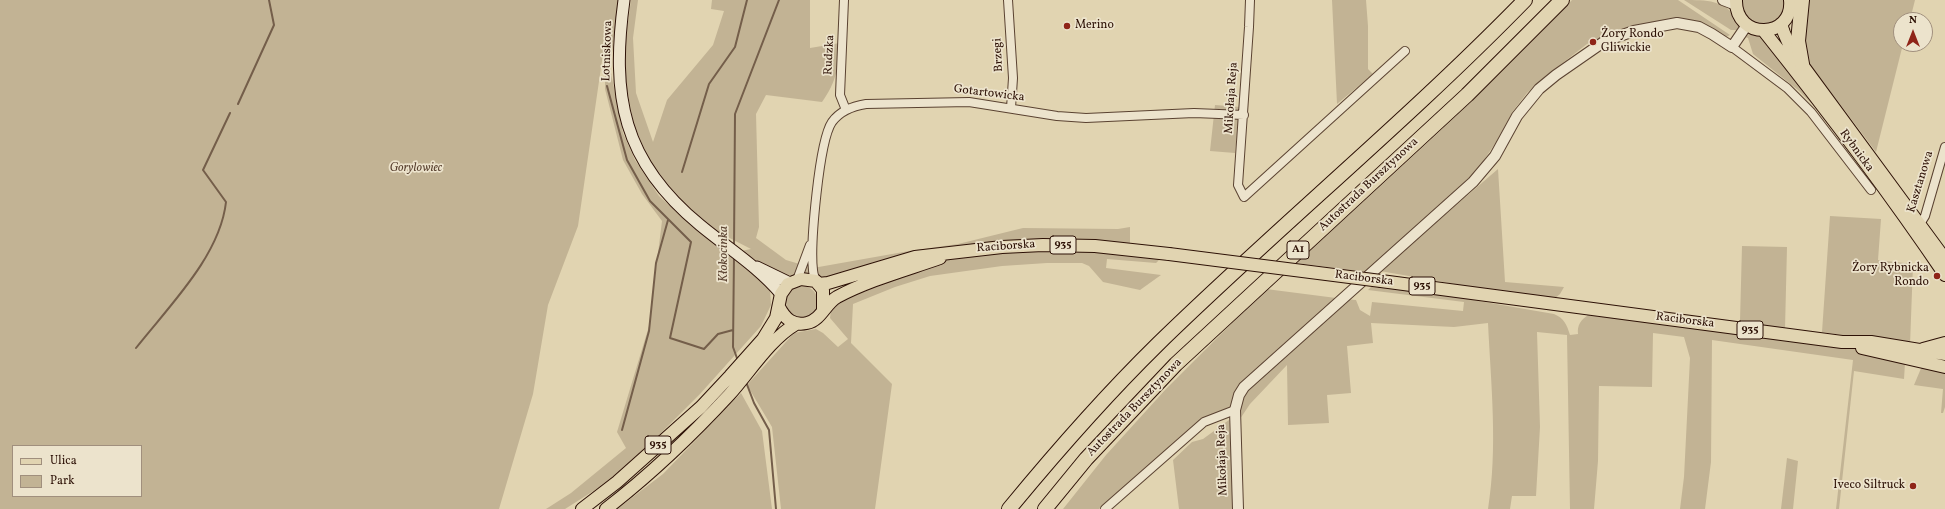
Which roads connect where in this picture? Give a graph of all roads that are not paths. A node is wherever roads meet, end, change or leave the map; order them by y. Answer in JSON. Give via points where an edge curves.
{"nodes":[{"id":1,"x":624,"y":0,"type":"edge"},
{"id":2,"x":844,"y":0,"type":"edge"},
{"id":3,"x":1008,"y":0,"type":"edge"},
{"id":4,"x":1250,"y":0,"type":"edge"},
{"id":5,"x":1525,"y":0,"type":"edge"},
{"id":6,"x":1562,"y":0,"type":"edge"},
{"id":7,"x":1723,"y":0,"type":"edge"},
{"id":8,"x":1790,"y":0,"type":"edge"},
{"id":9,"x":1802,"y":0,"type":"edge"},
{"id":10,"x":1736,"y":2,"type":"edge"},
{"id":11,"x":1782,"y":24,"type":"junction"},
{"id":12,"x":1747,"y":25,"type":"junction"},
{"id":13,"x":1763,"y":30,"type":"junction"},
{"id":14,"x":1732,"y":47,"type":"junction"},
{"id":15,"x":1405,"y":51,"type":"dead end"},
{"id":16,"x":1802,"y":64,"type":"junction"},
{"id":17,"x":1011,"y":108,"type":"junction"},
{"id":18,"x":846,"y":110,"type":"junction"},
{"id":19,"x":1244,"y":115,"type":"junction"},
{"id":20,"x":1945,"y":147,"type":"edge"},
{"id":21,"x":1871,"y":190,"type":"dead end"},
{"id":22,"x":1920,"y":224,"type":"junction"},
{"id":23,"x":812,"y":238,"type":"junction"},
{"id":24,"x":957,"y":252,"type":"junction"},
{"id":25,"x":1945,"y":259,"type":"edge"},
{"id":26,"x":753,"y":265,"type":"junction"},
{"id":27,"x":1945,"y":275,"type":"edge"},
{"id":28,"x":794,"y":281,"type":"junction"},
{"id":29,"x":817,"y":282,"type":"junction"},
{"id":30,"x":780,"y":300,"type":"junction"},
{"id":31,"x":823,"y":311,"type":"junction"},
{"id":32,"x":796,"y":324,"type":"junction"},
{"id":33,"x":1842,"y":342,"type":"junction"},
{"id":34,"x":1945,"y":342,"type":"edge"},
{"id":35,"x":1916,"y":351,"type":"junction"},
{"id":36,"x":1945,"y":354,"type":"edge"},
{"id":37,"x":1945,"y":367,"type":"edge"},
{"id":38,"x":1235,"y":410,"type":"junction"},
{"id":39,"x":582,"y":509,"type":"edge"},
{"id":40,"x":606,"y":509,"type":"edge"},
{"id":41,"x":1009,"y":509,"type":"edge"},
{"id":42,"x":1045,"y":509,"type":"edge"},
{"id":43,"x":1105,"y":509,"type":"edge"},
{"id":44,"x":1238,"y":509,"type":"edge"}],
"edges":[{"from":1,"to":26,"type":"main road","name":"Lotniskowa","via":[[618,74],[623,111],[631,136],[661,188],[686,213]]},
{"from":2,"to":18,"type":"street","name":"Rudzka","via":[[840,96]]},
{"from":3,"to":17,"type":"street","name":"Brzegi","via":[[1012,70]]},
{"from":4,"to":19,"type":"street","name":"Mikołaja Reja"},
{"from":5,"to":41,"type":"highway","number":"A1","via":[[1430,93],[1158,344],[1064,442]]},
{"from":6,"to":42,"type":"highway","name":"Autostrada Bursztynowa","number":"A1","via":[[1461,100],[1176,364],[1086,458]]},
{"from":7,"to":10,"type":"street"},
{"from":8,"to":11,"type":"main road","via":[[1788,14]]},
{"from":9,"to":16,"type":"highway","via":[[1798,41]]},
{"from":10,"to":12,"type":"main road","via":[[1739,16]]},
{"from":11,"to":13,"type":"main road","via":[[1773,29]]},
{"from":11,"to":16,"type":"main road","name":"Rybnicka","via":[[1792,51]]},
{"from":12,"to":13,"type":"main road"},
{"from":12,"to":14,"type":"street"},
{"from":13,"to":27,"type":"main road","name":"Rybnicka","via":[[1790,62]]},
{"from":14,"to":21,"type":"street","name":"Rybnicka","via":[[1787,88],[1811,112]]},
{"from":14,"to":38,"type":"street","name":"Mikołaja Reja","via":[[1699,27],[1677,23],[1664,24],[1605,41],[1556,74],[1527,102],[1495,156],[1473,182],[1244,387],[1239,394]]},
{"from":15,"to":19,"type":"street","name":"Mikołaja Reja","via":[[1244,197],[1238,185]]},
{"from":16,"to":22,"type":"main road","name":"Rybnicka"},
{"from":17,"to":18,"type":"street","name":"Gotartowicka","via":[[955,101],[866,104]]},
{"from":17,"to":19,"type":"street","name":"Gotartowicka","via":[[1080,117],[1194,113]]},
{"from":18,"to":23,"type":"street","name":"Gotartowicka","via":[[832,122],[825,140]]},
{"from":20,"to":22,"type":"street","name":"Kasztanowa","via":[[1925,216]]},
{"from":22,"to":25,"type":"main road","name":"Rybnicka"},
{"from":23,"to":28,"type":"street","name":"Gotartowicka"},
{"from":23,"to":29,"type":"street","name":"Gotartowicka","via":[[813,271]]},
{"from":24,"to":29,"type":"main road","name":"Raciborska","number":"935","via":[[915,257],[828,282]]},
{"from":24,"to":31,"type":"main road","name":"Raciborska","number":"935","via":[[842,295],[830,302]]},
{"from":24,"to":33,"type":"main road","name":"Raciborska","number":"935","bridge":true,"via":[[1002,246],[1109,246]]},
{"from":26,"to":28,"type":"main road","name":"Lotniskowa"},
{"from":26,"to":30,"type":"main road","name":"Lotniskowa"},
{"from":28,"to":29,"type":"main road","number":"935","via":[[805,278]]},
{"from":28,"to":30,"type":"main road","number":"935"},
{"from":29,"to":31,"type":"main road","via":[[824,294]]},
{"from":30,"to":32,"type":"main road","via":[[789,321]]},
{"from":30,"to":39,"type":"main road","number":"935","via":[[776,318],[763,339],[701,407],[618,482]]},
{"from":31,"to":32,"type":"main road","number":"935","via":[[812,321]]},
{"from":32,"to":40,"type":"main road","number":"935","via":[[771,346],[729,395],[667,458]]},
{"from":33,"to":35,"type":"main road","name":"Raciborska","number":"935","via":[[1871,342]]},
{"from":33,"to":37,"type":"main road","name":"Raciborska","number":"935"},
{"from":34,"to":35,"type":"main road"},
{"from":35,"to":36,"type":"main road","name":"Raciborska","number":"935"},
{"from":38,"to":43,"type":"street","via":[[1204,422]]},
{"from":38,"to":44,"type":"street","name":"Mikołaja Reja"}]}
